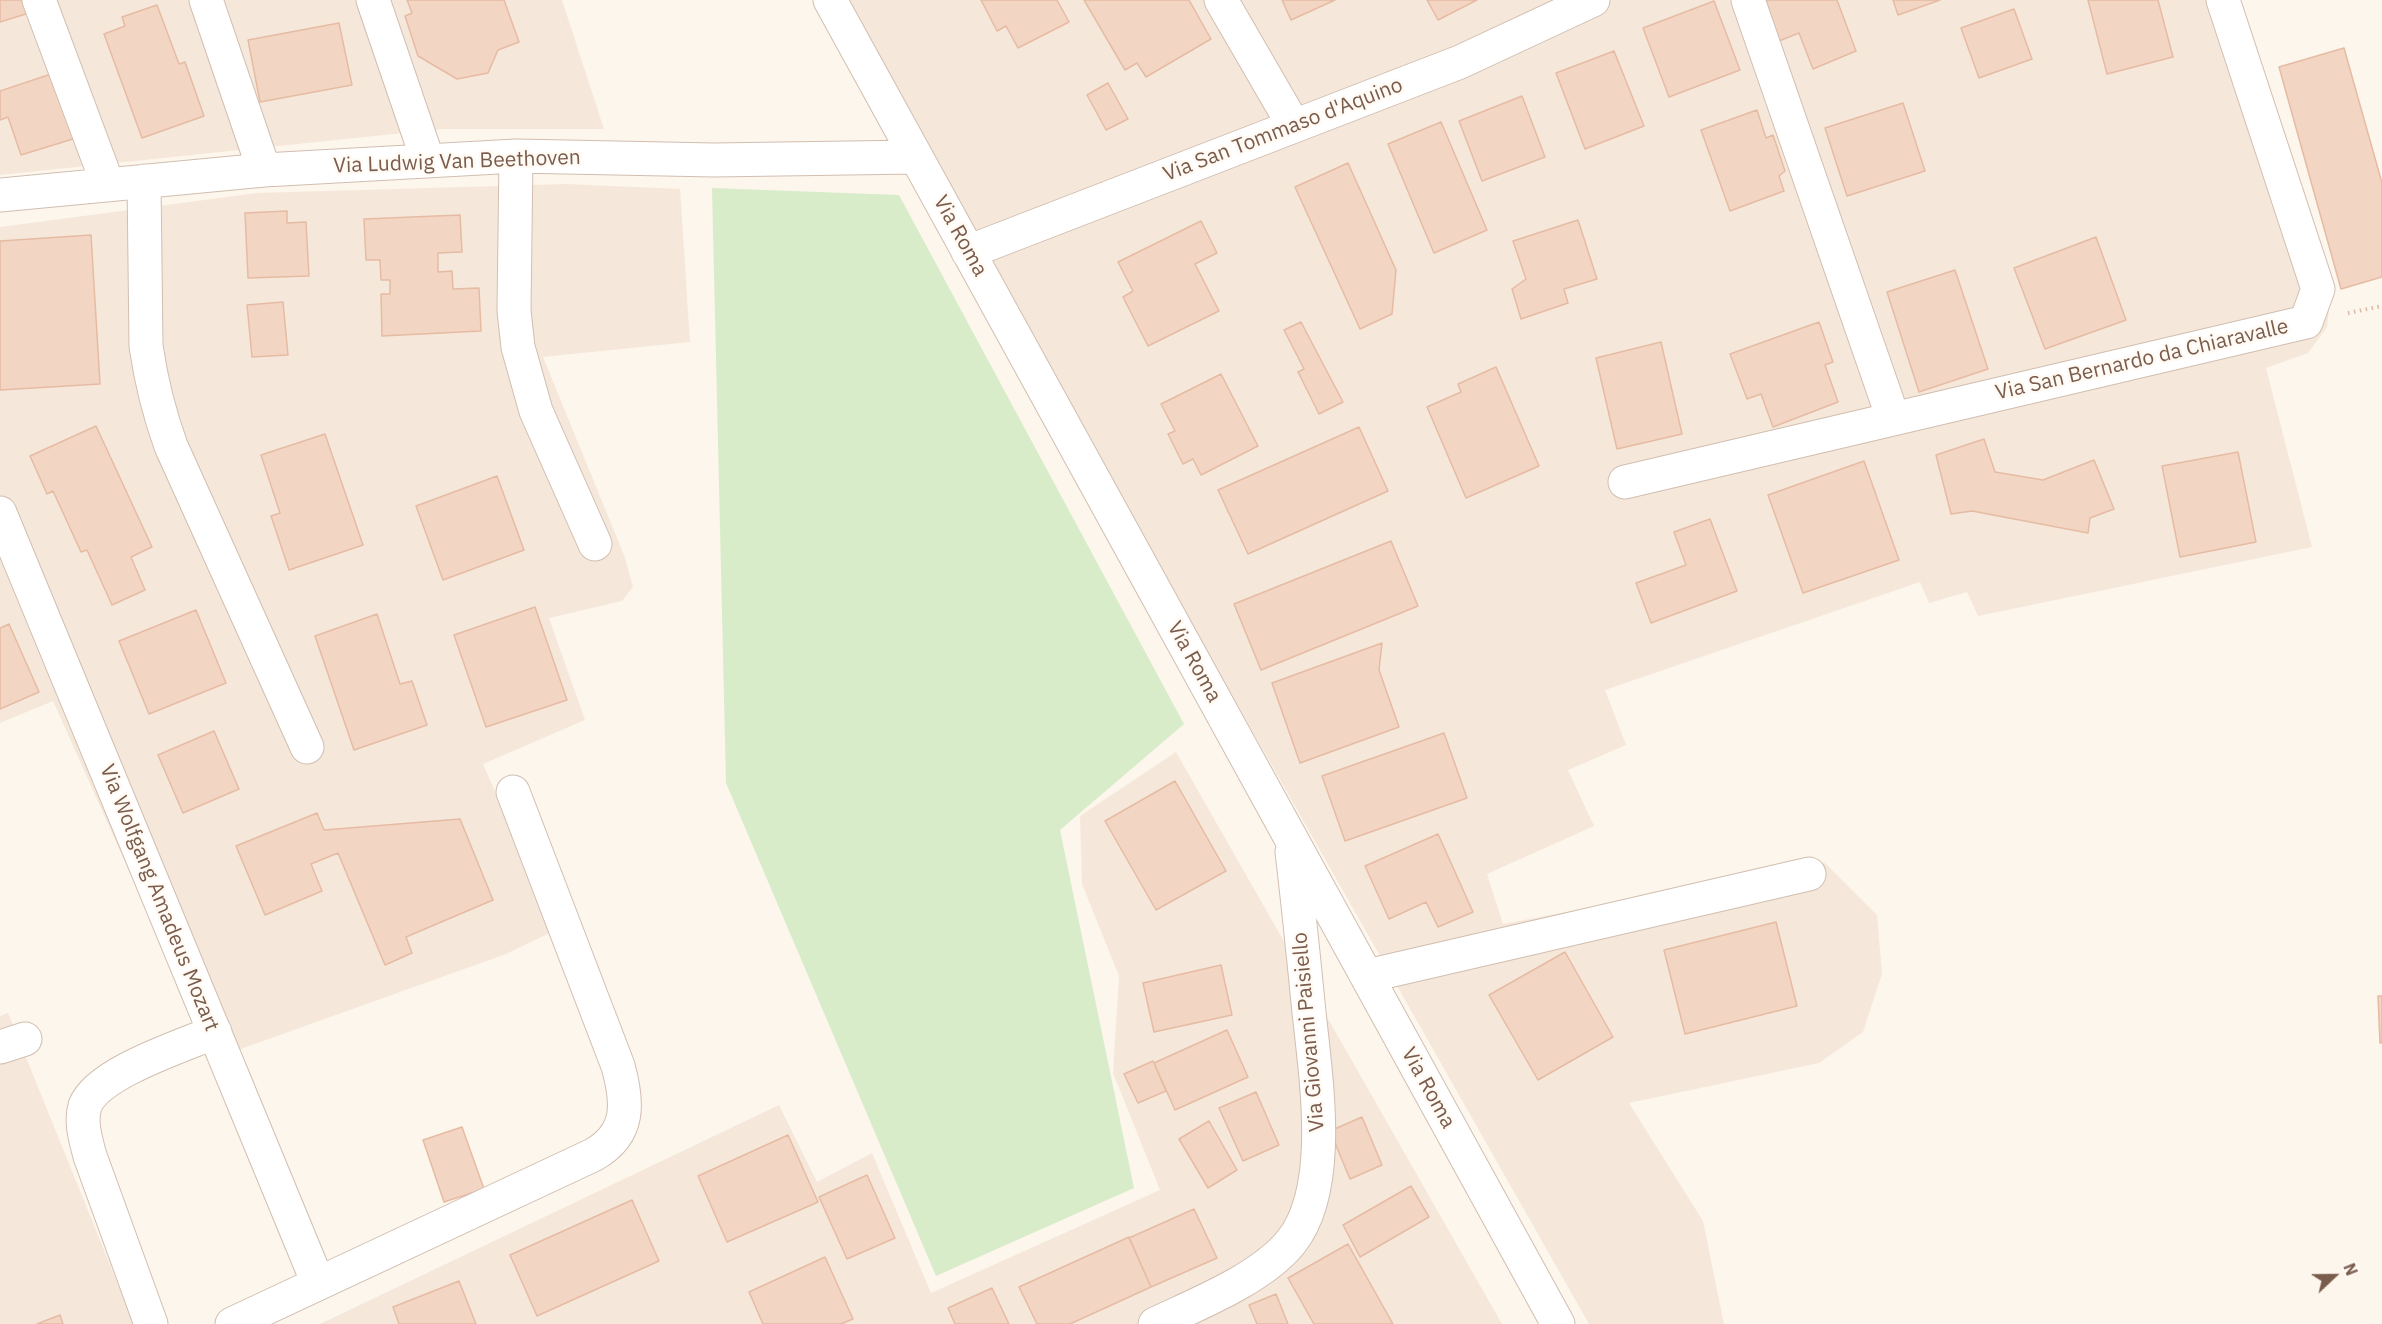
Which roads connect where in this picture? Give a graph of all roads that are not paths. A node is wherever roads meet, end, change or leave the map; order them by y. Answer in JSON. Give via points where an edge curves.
{"nodes":[{"id":1,"x":39,"y":0,"type":"edge"},
{"id":2,"x":206,"y":0,"type":"edge"},
{"id":3,"x":373,"y":0,"type":"edge"},
{"id":4,"x":830,"y":0,"type":"edge"},
{"id":5,"x":1221,"y":0,"type":"edge"},
{"id":6,"x":1593,"y":0,"type":"edge"},
{"id":7,"x":1748,"y":0,"type":"edge"},
{"id":8,"x":2223,"y":0,"type":"edge"},
{"id":9,"x":1294,"y":126,"type":"junction"},
{"id":10,"x":516,"y":156,"type":"junction"},
{"id":11,"x":915,"y":157,"type":"junction"},
{"id":12,"x":428,"y":160,"type":"junction"},
{"id":13,"x":264,"y":170,"type":"junction"},
{"id":14,"x":144,"y":181,"type":"junction"},
{"id":15,"x":108,"y":185,"type":"junction"},
{"id":16,"x":0,"y":195,"type":"edge"},
{"id":17,"x":968,"y":252,"type":"junction"},
{"id":18,"x":1893,"y":418,"type":"junction"},
{"id":19,"x":1624,"y":482,"type":"dead end"},
{"id":20,"x":0,"y":513,"type":"edge"},
{"id":21,"x":595,"y":544,"type":"dead end"},
{"id":22,"x":307,"y":747,"type":"dead end"},
{"id":23,"x":513,"y":792,"type":"dead end"},
{"id":24,"x":1291,"y":837,"type":"junction"},
{"id":25,"x":1809,"y":874,"type":"dead end"},
{"id":26,"x":1366,"y":976,"type":"junction"},
{"id":27,"x":215,"y":1032,"type":"junction"},
{"id":28,"x":318,"y":1283,"type":"junction"},
{"id":29,"x":151,"y":1324,"type":"edge"},
{"id":30,"x":232,"y":1324,"type":"edge"},
{"id":31,"x":1155,"y":1324,"type":"edge"},
{"id":32,"x":1558,"y":1324,"type":"edge"}],
"edges":[{"from":1,"to":15,"type":"street"},
{"from":2,"to":13,"type":"street"},
{"from":3,"to":12,"type":"street"},
{"from":4,"to":11,"type":"street","name":"Via Roma"},
{"from":5,"to":9,"type":"street"},
{"from":6,"to":9,"type":"street","name":"Via San Tommaso d'Aquino","via":[[1460,62]]},
{"from":7,"to":18,"type":"street"},
{"from":8,"to":18,"type":"street","name":"Via San Bernardo da Chiaravalle","via":[[2318,289],[2306,322]]},
{"from":9,"to":17,"type":"street","name":"Via San Tommaso d'Aquino"},
{"from":10,"to":11,"type":"street","name":"Via Ludwig Van Beethoven","via":[[714,160]]},
{"from":10,"to":12,"type":"street","name":"Via Ludwig Van Beethoven"},
{"from":10,"to":21,"type":"street","via":[[514,311],[519,347],[536,411]]},
{"from":11,"to":17,"type":"street","name":"Via Roma"},
{"from":12,"to":13,"type":"street","name":"Via Ludwig Van Beethoven"},
{"from":13,"to":14,"type":"street","name":"Via Ludwig Van Beethoven"},
{"from":14,"to":15,"type":"street","name":"Via Ludwig Van Beethoven"},
{"from":14,"to":22,"type":"street","via":[[146,346],[162,420]]},
{"from":15,"to":16,"type":"street","name":"Via Ludwig Van Beethoven"},
{"from":17,"to":24,"type":"street","name":"Via Roma"},
{"from":18,"to":19,"type":"street","name":"Via San Bernardo da Chiaravalle"},
{"from":20,"to":27,"type":"street","name":"Via Wolfgang Amadeus Mozart"},
{"from":23,"to":28,"type":"street","via":[[618,1066],[625,1095],[619,1131],[611,1143],[593,1155]]},
{"from":24,"to":26,"type":"street","name":"Via Roma"},
{"from":24,"to":31,"type":"street","name":"Via Giovanni Paisiello","via":[[1318,1105],[1317,1156],[1309,1204],[1291,1242],[1277,1255],[1225,1291]]},
{"from":25,"to":26,"type":"street"},
{"from":26,"to":32,"type":"street","name":"Via Roma"},
{"from":27,"to":28,"type":"street","name":"Via Wolfgang Amadeus Mozart"},
{"from":27,"to":29,"type":"street","via":[[115,1076],[98,1087],[85,1106],[90,1156]]},
{"from":28,"to":30,"type":"street"}]}
